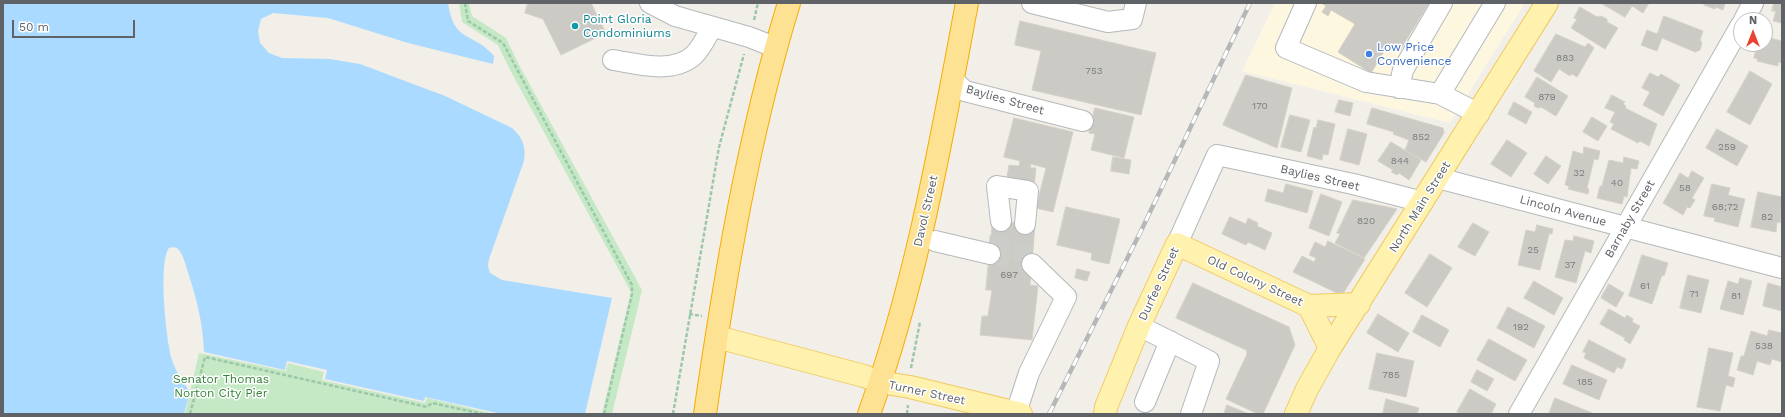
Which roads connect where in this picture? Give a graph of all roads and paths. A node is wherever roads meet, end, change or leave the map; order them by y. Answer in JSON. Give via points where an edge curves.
{"nodes":[{"id":1,"x":465,"y":3,"type":"edge"},
{"id":2,"x":650,"y":3,"type":"edge"},
{"id":3,"x":758,"y":3,"type":"edge"},
{"id":4,"x":789,"y":3,"type":"edge"},
{"id":5,"x":967,"y":3,"type":"edge"},
{"id":6,"x":1032,"y":3,"type":"edge"},
{"id":7,"x":1136,"y":3,"type":"edge"},
{"id":8,"x":1306,"y":3,"type":"edge"},
{"id":9,"x":1442,"y":3,"type":"edge"},
{"id":10,"x":1495,"y":3,"type":"edge"},
{"id":11,"x":1547,"y":3,"type":"edge"},
{"id":12,"x":1753,"y":3,"type":"edge"},
{"id":13,"x":1087,"y":10,"type":"edge"},
{"id":14,"x":1748,"y":12,"type":"edge"},
{"id":15,"x":712,"y":27,"type":"junction"},
{"id":16,"x":749,"y":38,"type":"junction"},
{"id":17,"x":1733,"y":38,"type":"edge"},
{"id":18,"x":776,"y":48,"type":"junction"},
{"id":19,"x":613,"y":60,"type":"dead end"},
{"id":20,"x":953,"y":80,"type":"junction"},
{"id":21,"x":1399,"y":88,"type":"junction"},
{"id":22,"x":1440,"y":94,"type":"junction"},
{"id":23,"x":1479,"y":114,"type":"junction"},
{"id":24,"x":1083,"y":121,"type":"dead end"},
{"id":25,"x":1217,"y":155,"type":"joint"},
{"id":26,"x":1438,"y":178,"type":"junction"},
{"id":27,"x":1423,"y":202,"type":"junction"},
{"id":28,"x":1000,"y":221,"type":"tunnel mouth"},
{"id":29,"x":1025,"y":224,"type":"tunnel mouth"},
{"id":30,"x":1625,"y":228,"type":"junction"},
{"id":31,"x":935,"y":241,"type":"dead end"},
{"id":32,"x":1177,"y":244,"type":"junction"},
{"id":33,"x":990,"y":254,"type":"tunnel mouth"},
{"id":34,"x":1032,"y":264,"type":"tunnel mouth"},
{"id":35,"x":1782,"y":268,"type":"edge"},
{"id":36,"x":1359,"y":304,"type":"junction"},
{"id":37,"x":1309,"y":306,"type":"junction"},
{"id":38,"x":1139,"y":326,"type":"junction"},
{"id":39,"x":717,"y":337,"type":"junction"},
{"id":40,"x":1170,"y":341,"type":"junction"},
{"id":41,"x":1330,"y":348,"type":"junction"},
{"id":42,"x":880,"y":382,"type":"junction"},
{"id":43,"x":1145,"y":402,"type":"dead end"},
{"id":44,"x":1019,"y":413,"type":"edge"},
{"id":45,"x":190,"y":414,"type":"edge"},
{"id":46,"x":483,"y":414,"type":"edge"},
{"id":47,"x":604,"y":414,"type":"edge"},
{"id":48,"x":673,"y":414,"type":"edge"},
{"id":49,"x":705,"y":414,"type":"edge"},
{"id":50,"x":869,"y":414,"type":"edge"},
{"id":51,"x":884,"y":414,"type":"edge"},
{"id":52,"x":1105,"y":414,"type":"edge"},
{"id":53,"x":1190,"y":414,"type":"edge"},
{"id":54,"x":1296,"y":414,"type":"edge"},
{"id":55,"x":1519,"y":414,"type":"edge"}],
"edges":[{"from":1,"to":47,"type":"path","via":[[468,21],[503,43],[632,285]]},
{"from":2,"to":15,"type":"street","via":[[675,16]]},
{"from":3,"to":16,"type":"path"},
{"from":4,"to":18,"type":"highway"},
{"from":5,"to":20,"type":"highway","name":"Davol Street"},
{"from":6,"to":13,"type":"street"},
{"from":7,"to":13,"type":"street","via":[[1132,19],[1108,22]]},
{"from":8,"to":21,"type":"street","via":[[1286,48],[1366,82]]},
{"from":9,"to":21,"type":"street","via":[[1404,70]]},
{"from":10,"to":22,"type":"street"},
{"from":11,"to":23,"type":"main road","name":"North Main Street"},
{"from":12,"to":14,"type":"street"},
{"from":15,"to":16,"type":"street"},
{"from":15,"to":19,"type":"street","via":[[694,55],[680,64],[646,66]]},
{"from":16,"to":18,"type":"street"},
{"from":16,"to":48,"type":"path","via":[[719,147]]},
{"from":17,"to":30,"type":"street","name":"Barnaby Street"},
{"from":18,"to":39,"type":"highway","via":[[742,195]]},
{"from":20,"to":24,"type":"street","name":"Baylies Street","via":[[965,91]]},
{"from":20,"to":42,"type":"highway","name":"Davol Street","via":[[923,226]]},
{"from":21,"to":22,"type":"street"},
{"from":22,"to":23,"type":"street"},
{"from":23,"to":26,"type":"main road","name":"North Main Street"},
{"from":25,"to":27,"type":"street","name":"Baylies Street"},
{"from":25,"to":32,"type":"street","name":"Durfee Street"},
{"from":26,"to":27,"type":"main road","name":"North Main Street"},
{"from":26,"to":30,"type":"street","name":"Lincoln Avenue"},
{"from":27,"to":36,"type":"main road","name":"North Main Street"},
{"from":28,"to":29,"type":"street","via":[[997,186],[1028,191]]},
{"from":30,"to":35,"type":"street","name":"Lincoln Avenue"},
{"from":30,"to":55,"type":"street","name":"Barnaby Street"},
{"from":31,"to":33,"type":"street"},
{"from":32,"to":37,"type":"main road","name":"Old Colony Street"},
{"from":32,"to":38,"type":"main road","name":"Durfee Street"},
{"from":34,"to":44,"type":"street","via":[[1066,297],[1029,373]]},
{"from":36,"to":37,"type":"main road","name":"Old Colony Street"},
{"from":36,"to":41,"type":"main road","name":"North Main Street"},
{"from":37,"to":41,"type":"main road"},
{"from":38,"to":40,"type":"street"},
{"from":38,"to":52,"type":"main road","name":"Durfee Street"},
{"from":39,"to":42,"type":"main road","name":"Turner Street"},
{"from":39,"to":49,"type":"highway"},
{"from":40,"to":43,"type":"street"},
{"from":40,"to":53,"type":"street","via":[[1209,361]]},
{"from":41,"to":54,"type":"main road","name":"North Main Street"},
{"from":42,"to":44,"type":"main road","name":"Turner Street"},
{"from":42,"to":50,"type":"highway","name":"Davol Street"},
{"from":42,"to":51,"type":"highway"},
{"from":45,"to":46,"type":"path","via":[[205,357],[426,407],[432,403]]}]}
